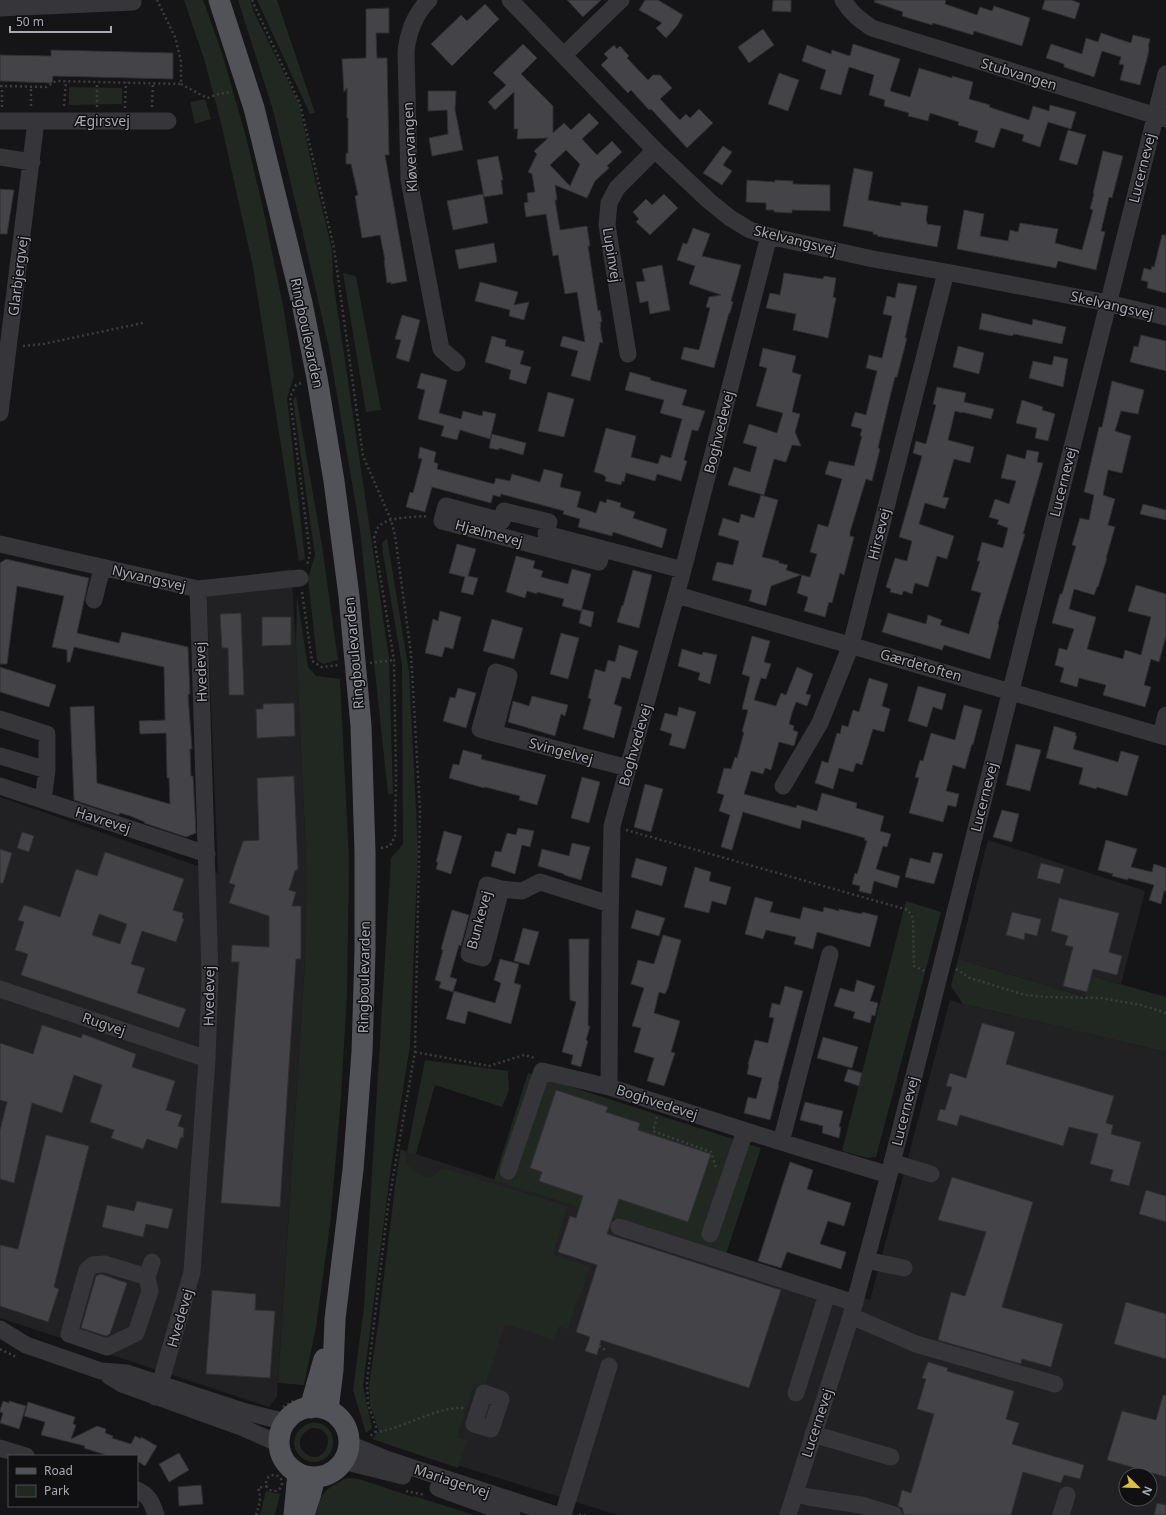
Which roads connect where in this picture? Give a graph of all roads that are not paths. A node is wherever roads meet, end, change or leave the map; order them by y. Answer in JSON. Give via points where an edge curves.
{"nodes":[{"id":1,"x":219,"y":0,"type":"edge"},
{"id":2,"x":429,"y":0,"type":"edge"},
{"id":3,"x":510,"y":0,"type":"edge"},
{"id":4,"x":621,"y":0,"type":"edge"},
{"id":5,"x":843,"y":0,"type":"edge"},
{"id":6,"x":133,"y":2,"type":"dead end"},
{"id":7,"x":0,"y":8,"type":"edge"},
{"id":8,"x":564,"y":55,"type":"junction"},
{"id":9,"x":1166,"y":74,"type":"edge"},
{"id":10,"x":1161,"y":118,"type":"edge"},
{"id":11,"x":1,"y":121,"type":"edge"},
{"id":12,"x":34,"y":121,"type":"junction"},
{"id":13,"x":160,"y":121,"type":"road end"},
{"id":14,"x":655,"y":150,"type":"junction"},
{"id":15,"x":0,"y":157,"type":"edge"},
{"id":16,"x":32,"y":162,"type":"junction"},
{"id":17,"x":769,"y":236,"type":"junction"},
{"id":18,"x":946,"y":272,"type":"junction"},
{"id":19,"x":1108,"y":303,"type":"junction"},
{"id":20,"x":1166,"y":318,"type":"edge"},
{"id":21,"x":628,"y":354,"type":"dead end"},
{"id":22,"x":457,"y":362,"type":"dead end"},
{"id":23,"x":0,"y":413,"type":"edge"},
{"id":24,"x":0,"y":544,"type":"edge"},
{"id":25,"x":603,"y":549,"type":"junction"},
{"id":26,"x":102,"y":568,"type":"junction"},
{"id":27,"x":684,"y":570,"type":"junction"},
{"id":28,"x":300,"y":578,"type":"road end"},
{"id":29,"x":198,"y":589,"type":"junction"},
{"id":30,"x":677,"y":595,"type":"junction"},
{"id":31,"x":94,"y":600,"type":"dead end"},
{"id":32,"x":851,"y":645,"type":"junction"},
{"id":33,"x":1010,"y":692,"type":"junction"},
{"id":34,"x":1166,"y":715,"type":"edge"},
{"id":35,"x":0,"y":719,"type":"edge"},
{"id":36,"x":494,"y":733,"type":"dead end"},
{"id":37,"x":1164,"y":736,"type":"edge"},
{"id":38,"x":0,"y":756,"type":"edge"},
{"id":39,"x":628,"y":768,"type":"junction"},
{"id":40,"x":47,"y":770,"type":"junction"},
{"id":41,"x":0,"y":786,"type":"edge"},
{"id":42,"x":783,"y":786,"type":"dead end"},
{"id":43,"x":43,"y":800,"type":"junction"},
{"id":44,"x":207,"y":854,"type":"junction"},
{"id":45,"x":501,"y":889,"type":"dead end"},
{"id":46,"x":610,"y":904,"type":"junction"},
{"id":47,"x":830,"y":954,"type":"dead end"},
{"id":48,"x":0,"y":989,"type":"edge"},
{"id":49,"x":207,"y":1059,"type":"junction"},
{"id":50,"x":609,"y":1087,"type":"junction"},
{"id":51,"x":745,"y":1131,"type":"junction"},
{"id":52,"x":781,"y":1142,"type":"junction"},
{"id":53,"x":891,"y":1169,"type":"junction"},
{"id":54,"x":508,"y":1171,"type":"dead end"},
{"id":55,"x":931,"y":1174,"type":"dead end"},
{"id":56,"x":619,"y":1228,"type":"dead end"},
{"id":57,"x":710,"y":1234,"type":"dead end"},
{"id":58,"x":866,"y":1260,"type":"junction"},
{"id":59,"x":904,"y":1268,"type":"dead end"},
{"id":60,"x":150,"y":1269,"type":"joint"},
{"id":61,"x":827,"y":1294,"type":"junction"},
{"id":62,"x":853,"y":1310,"type":"junction"},
{"id":63,"x":0,"y":1329,"type":"edge"},
{"id":64,"x":0,"y":1343,"type":"edge"},
{"id":65,"x":26,"y":1345,"type":"junction"},
{"id":66,"x":609,"y":1366,"type":"dead end"},
{"id":67,"x":1055,"y":1384,"type":"dead end"},
{"id":68,"x":157,"y":1391,"type":"junction"},
{"id":69,"x":796,"y":1393,"type":"dead end"},
{"id":70,"x":318,"y":1403,"type":"junction"},
{"id":71,"x":277,"y":1420,"type":"junction"},
{"id":72,"x":813,"y":1434,"type":"junction"},
{"id":73,"x":280,"y":1444,"type":"junction"},
{"id":74,"x":0,"y":1448,"type":"edge"},
{"id":75,"x":346,"y":1452,"type":"junction"},
{"id":76,"x":23,"y":1455,"type":"edge"},
{"id":77,"x":891,"y":1457,"type":"dead end"},
{"id":78,"x":306,"y":1475,"type":"junction"},
{"id":79,"x":138,"y":1490,"type":"edge"},
{"id":80,"x":794,"y":1493,"type":"junction"},
{"id":81,"x":1067,"y":1495,"type":"dead end"},
{"id":82,"x":156,"y":1515,"type":"edge"},
{"id":83,"x":294,"y":1515,"type":"edge"},
{"id":84,"x":304,"y":1515,"type":"edge"},
{"id":85,"x":512,"y":1515,"type":"edge"},
{"id":86,"x":557,"y":1515,"type":"edge"},
{"id":87,"x":563,"y":1515,"type":"edge"},
{"id":88,"x":788,"y":1515,"type":"edge"},
{"id":89,"x":894,"y":1515,"type":"edge"},
{"id":90,"x":1060,"y":1515,"type":"edge"}],
"edges":[{"from":1,"to":70,"type":"main road","name":"Ringboulevarden","via":[[254,108],[302,303],[317,378],[349,596],[361,726],[365,852],[362,1052],[353,1170],[335,1319],[333,1370]]},
{"from":2,"to":22,"type":"street","name":"Kløvervangen","via":[[420,9],[407,39],[409,180],[441,349]]},
{"from":3,"to":8,"type":"street","name":"Skelvangsvej"},
{"from":4,"to":8,"type":"street"},
{"from":5,"to":10,"type":"street","name":"Stubvangen","via":[[848,9],[872,28]]},
{"from":6,"to":7,"type":"street"},
{"from":8,"to":14,"type":"street","name":"Skelvangsvej"},
{"from":9,"to":10,"type":"street","name":"Lucernevej"},
{"from":10,"to":19,"type":"street","name":"Lucernevej"},
{"from":11,"to":12,"type":"street","name":"Ægirsvej"},
{"from":12,"to":13,"type":"street","name":"Ægirsvej"},
{"from":12,"to":16,"type":"street"},
{"from":14,"to":17,"type":"street","name":"Skelvangsvej","via":[[730,218],[750,230]]},
{"from":14,"to":21,"type":"street","name":"Lupinvej","via":[[617,188],[609,203],[606,225]]},
{"from":15,"to":16,"type":"street"},
{"from":16,"to":23,"type":"street","name":"Glarbjergvej"},
{"from":17,"to":18,"type":"street","name":"Skelvangsvej"},
{"from":17,"to":27,"type":"street","name":"Boghvedevej"},
{"from":18,"to":19,"type":"street","name":"Skelvangsvej"},
{"from":18,"to":32,"type":"street","name":"Hirsevej"},
{"from":19,"to":20,"type":"street","name":"Skelvangsvej"},
{"from":19,"to":33,"type":"street","name":"Lucernevej"},
{"from":24,"to":26,"type":"street","name":"Nyvangsvej"},
{"from":25,"to":25,"type":"street","name":"Hjælmevej","via":[[599,562],[442,521],[446,506],[502,521],[504,511],[549,522],[546,534]]},
{"from":25,"to":27,"type":"street","name":"Hjælmevej"},
{"from":26,"to":29,"type":"street","name":"Nyvangsvej"},
{"from":26,"to":31,"type":"street"},
{"from":27,"to":30,"type":"street","name":"Boghvedevej"},
{"from":28,"to":29,"type":"street","name":"Nyvangsvej"},
{"from":29,"to":44,"type":"street","name":"Hvedevej"},
{"from":30,"to":32,"type":"street","name":"Gærdetoften"},
{"from":30,"to":39,"type":"street","name":"Boghvedevej"},
{"from":32,"to":33,"type":"street","name":"Gærdetoften"},
{"from":32,"to":42,"type":"street","name":"Hirsevej","via":[[820,723]]},
{"from":33,"to":37,"type":"street","name":"Gærdetoften"},
{"from":33,"to":53,"type":"street","name":"Lucernevej"},
{"from":34,"to":37,"type":"street"},
{"from":35,"to":40,"type":"street","via":[[47,734]]},
{"from":36,"to":39,"type":"street","name":"Svingelvej"},
{"from":38,"to":40,"type":"street"},
{"from":39,"to":46,"type":"street","name":"Boghvedevej","via":[[612,826]]},
{"from":40,"to":43,"type":"street"},
{"from":41,"to":43,"type":"street","name":"Havrevej"},
{"from":43,"to":44,"type":"street","name":"Havrevej"},
{"from":44,"to":49,"type":"street","name":"Hvedevej","via":[[210,975]]},
{"from":45,"to":46,"type":"street","name":"Bunkevej","via":[[522,891],[540,882]]},
{"from":46,"to":50,"type":"street","name":"Boghvedevej"},
{"from":47,"to":52,"type":"street"},
{"from":48,"to":49,"type":"street","name":"Rugvej"},
{"from":49,"to":68,"type":"street","name":"Hvedevej","via":[[192,1272]]},
{"from":50,"to":51,"type":"street","name":"Boghvedevej"},
{"from":50,"to":54,"type":"street","via":[[542,1071]]},
{"from":51,"to":52,"type":"street","name":"Boghvedevej"},
{"from":51,"to":57,"type":"street"},
{"from":52,"to":53,"type":"street","name":"Boghvedevej"},
{"from":53,"to":55,"type":"street","name":"Boghvedevej"},
{"from":53,"to":58,"type":"street","name":"Lucernevej"},
{"from":56,"to":61,"type":"street"},
{"from":58,"to":59,"type":"street"},
{"from":58,"to":62,"type":"street","name":"Lucernevej"},
{"from":60,"to":60,"type":"street","via":[[150,1291],[136,1333],[107,1347],[69,1334],[87,1270],[93,1265]]},
{"from":61,"to":62,"type":"street"},
{"from":61,"to":69,"type":"street"},
{"from":62,"to":67,"type":"street","via":[[916,1344]]},
{"from":62,"to":72,"type":"street","name":"Lucernevej"},
{"from":63,"to":65,"type":"street"},
{"from":64,"to":65,"type":"street"},
{"from":65,"to":68,"type":"street","via":[[101,1370],[126,1374]]},
{"from":66,"to":87,"type":"street"},
{"from":68,"to":71,"type":"street"},
{"from":68,"to":73,"type":"street"},
{"from":70,"to":71,"type":"main road"},
{"from":70,"to":75,"type":"main road","via":[[338,1417],[345,1426]]},
{"from":71,"to":73,"type":"main road","via":[[281,1432]]},
{"from":72,"to":77,"type":"street"},
{"from":72,"to":80,"type":"street","name":"Lucernevej"},
{"from":73,"to":78,"type":"main road","via":[[284,1460],[291,1468]]},
{"from":74,"to":76,"type":"street"},
{"from":75,"to":78,"type":"main road","via":[[339,1466],[328,1474]]},
{"from":75,"to":85,"type":"street","name":"Mariagervej"},
{"from":75,"to":86,"type":"street","name":"Mariagervej","via":[[386,1459]]},
{"from":78,"to":83,"type":"main road"},
{"from":78,"to":84,"type":"main road","via":[[312,1493]]},
{"from":79,"to":82,"type":"street","via":[[146,1494],[152,1502]]},
{"from":80,"to":88,"type":"street","name":"Lucernevej"},
{"from":80,"to":89,"type":"street","via":[[861,1505]]},
{"from":81,"to":90,"type":"street"}]}
